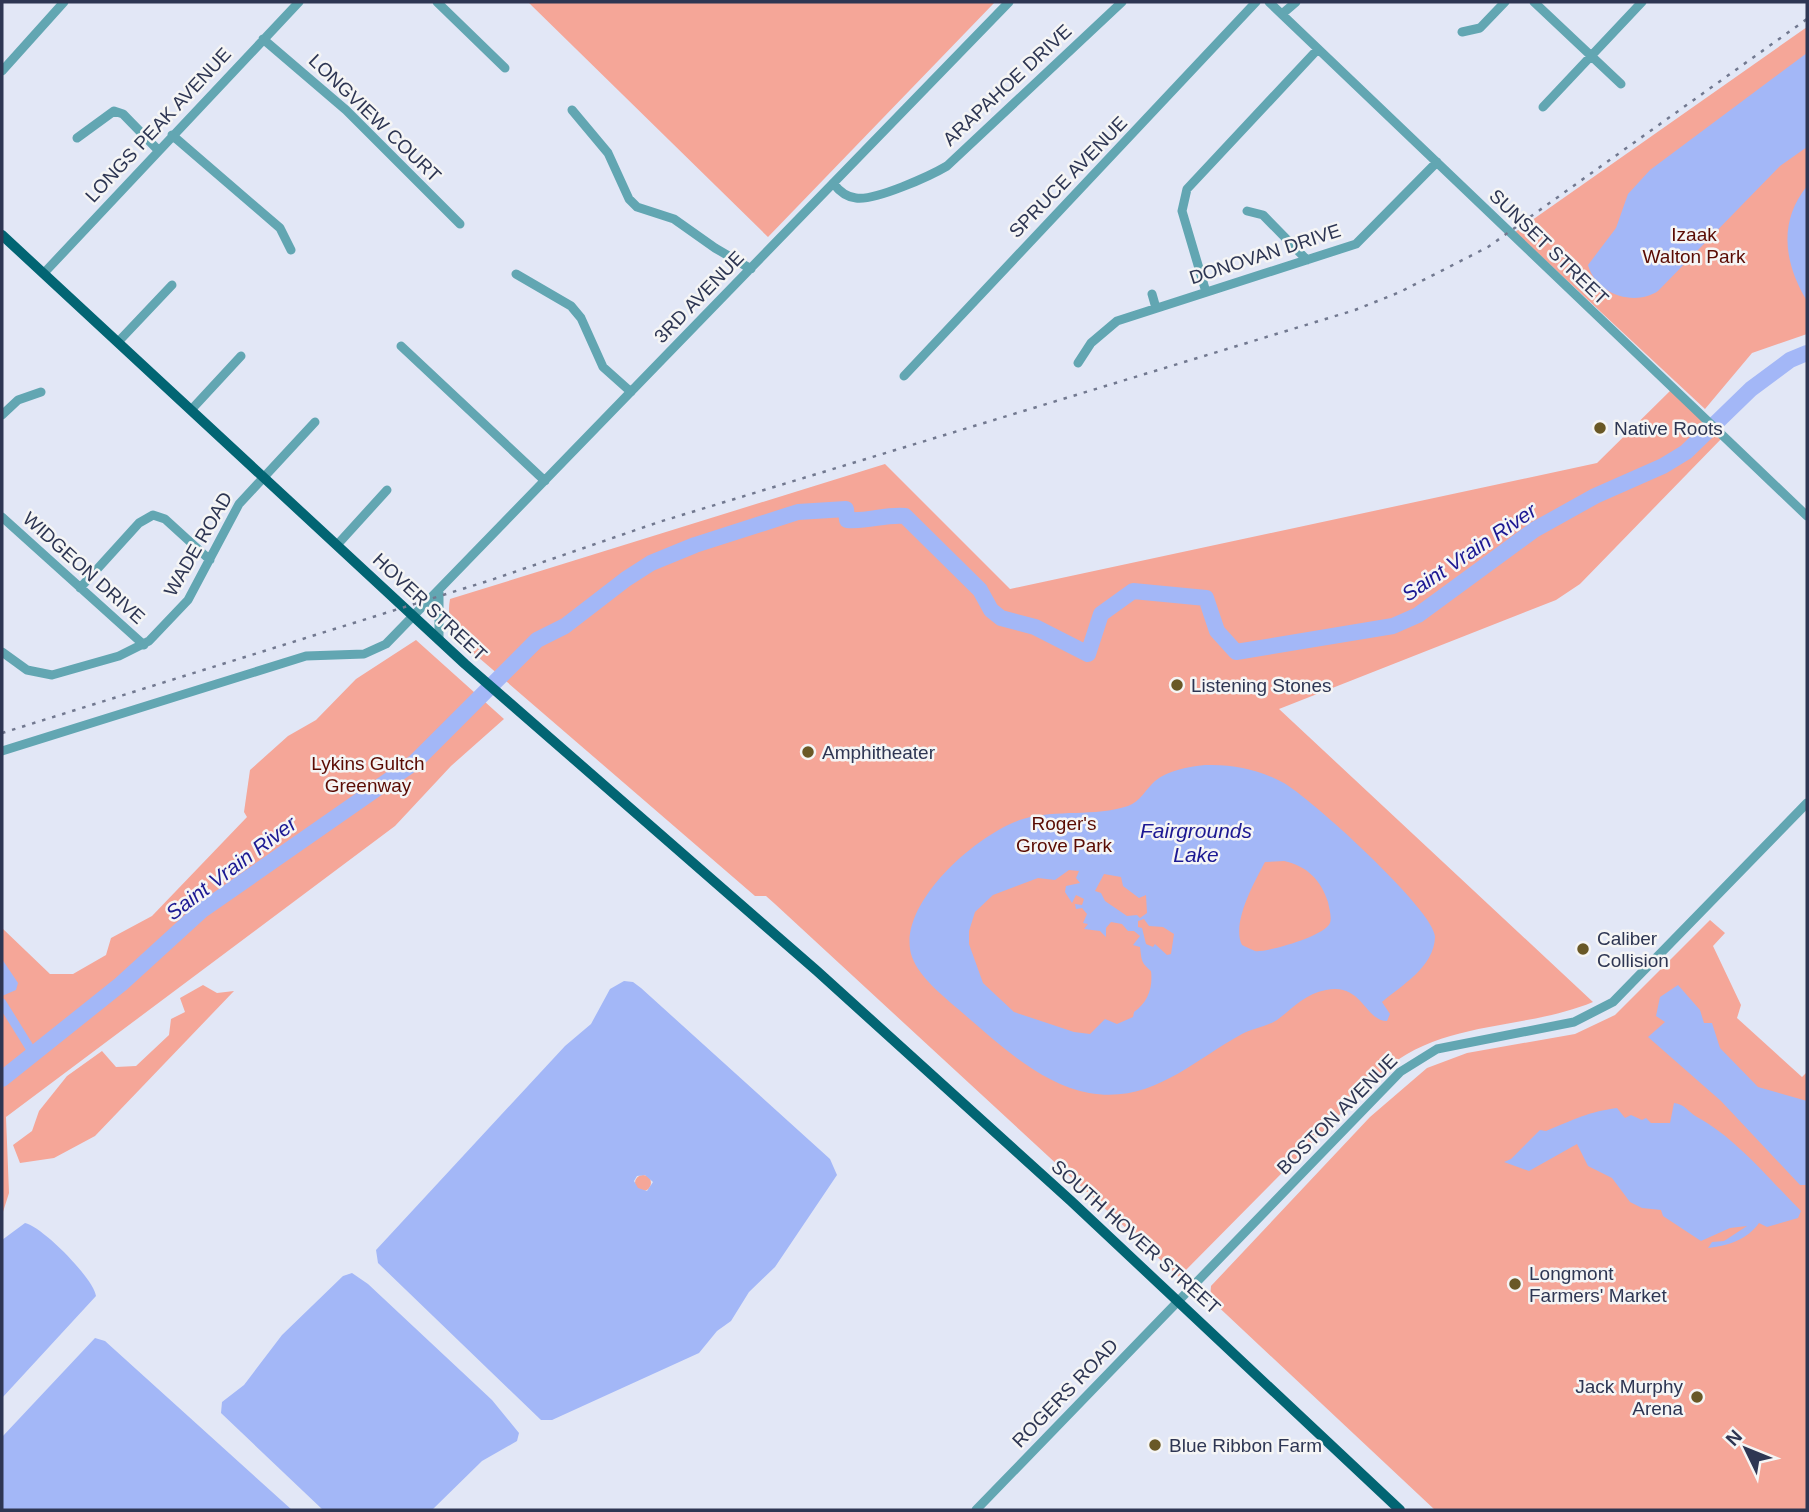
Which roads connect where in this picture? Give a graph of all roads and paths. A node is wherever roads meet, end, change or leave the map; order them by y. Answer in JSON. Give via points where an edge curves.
{"nodes":[{"id":1,"x":64,"y":2,"type":"edge"},
{"id":2,"x":299,"y":2,"type":"edge"},
{"id":3,"x":438,"y":2,"type":"edge"},
{"id":4,"x":1009,"y":2,"type":"edge"},
{"id":5,"x":1122,"y":2,"type":"edge"},
{"id":6,"x":1256,"y":2,"type":"edge"},
{"id":7,"x":1269,"y":2,"type":"edge"},
{"id":8,"x":1296,"y":2,"type":"edge"},
{"id":9,"x":1505,"y":2,"type":"edge"},
{"id":10,"x":1534,"y":2,"type":"edge"},
{"id":11,"x":1642,"y":2,"type":"edge"},
{"id":12,"x":1282,"y":14,"type":"junction"},
{"id":13,"x":1462,"y":32,"type":"dead end"},
{"id":14,"x":264,"y":39,"type":"junction"},
{"id":15,"x":1318,"y":49,"type":"junction"},
{"id":16,"x":1592,"y":56,"type":"junction"},
{"id":17,"x":505,"y":68,"type":"dead end"},
{"id":18,"x":2,"y":71,"type":"edge"},
{"id":19,"x":1621,"y":83,"type":"dead end"},
{"id":20,"x":1543,"y":107,"type":"dead end"},
{"id":21,"x":572,"y":110,"type":"dead end"},
{"id":22,"x":172,"y":135,"type":"junction"},
{"id":23,"x":77,"y":138,"type":"dead end"},
{"id":24,"x":158,"y":150,"type":"junction"},
{"id":25,"x":1437,"y":162,"type":"junction"},
{"id":26,"x":833,"y":183,"type":"junction"},
{"id":27,"x":1247,"y":211,"type":"dead end"},
{"id":28,"x":460,"y":224,"type":"dead end"},
{"id":29,"x":2,"y":235,"type":"edge"},
{"id":30,"x":291,"y":250,"type":"dead end"},
{"id":31,"x":1307,"y":260,"type":"junction"},
{"id":32,"x":751,"y":269,"type":"junction"},
{"id":33,"x":44,"y":273,"type":"junction"},
{"id":34,"x":516,"y":274,"type":"dead end"},
{"id":35,"x":172,"y":285,"type":"dead end"},
{"id":36,"x":1206,"y":292,"type":"junction"},
{"id":37,"x":1152,"y":294,"type":"dead end"},
{"id":38,"x":1156,"y":308,"type":"junction"},
{"id":39,"x":118,"y":342,"type":"junction"},
{"id":40,"x":401,"y":346,"type":"dead end"},
{"id":41,"x":241,"y":356,"type":"dead end"},
{"id":42,"x":1078,"y":363,"type":"dead end"},
{"id":43,"x":904,"y":376,"type":"dead end"},
{"id":44,"x":41,"y":392,"type":"dead end"},
{"id":45,"x":631,"y":392,"type":"junction"},
{"id":46,"x":191,"y":410,"type":"junction"},
{"id":47,"x":2,"y":415,"type":"edge"},
{"id":48,"x":315,"y":422,"type":"dead end"},
{"id":49,"x":264,"y":477,"type":"junction"},
{"id":50,"x":545,"y":481,"type":"junction"},
{"id":51,"x":387,"y":490,"type":"dead end"},
{"id":52,"x":1807,"y":516,"type":"edge"},
{"id":53,"x":2,"y":517,"type":"edge"},
{"id":54,"x":337,"y":545,"type":"junction"},
{"id":55,"x":210,"y":560,"type":"junction"},
{"id":56,"x":80,"y":588,"type":"junction"},
{"id":57,"x":439,"y":590,"type":"junction"},
{"id":58,"x":414,"y":616,"type":"junction"},
{"id":59,"x":439,"y":640,"type":"junction"},
{"id":60,"x":144,"y":645,"type":"junction"},
{"id":61,"x":2,"y":652,"type":"edge"},
{"id":62,"x":2,"y":751,"type":"edge"},
{"id":63,"x":1807,"y":803,"type":"edge"},
{"id":64,"x":843,"y":995,"type":"joint"},
{"id":65,"x":1179,"y":1300,"type":"junction"},
{"id":66,"x":976,"y":1510,"type":"edge"},
{"id":67,"x":1400,"y":1510,"type":"edge"}],
"edges":[{"from":1,"to":18,"type":"street"},
{"from":2,"to":14,"type":"street","name":"LONGS PEAK AVENUE"},
{"from":3,"to":17,"type":"street"},
{"from":4,"to":26,"type":"street","name":"3RD AVENUE"},
{"from":5,"to":26,"type":"street","name":"ARAPAHOE DRIVE","via":[[947,166],[864,199],[844,194]]},
{"from":6,"to":43,"type":"street","name":"SPRUCE AVENUE"},
{"from":7,"to":12,"type":"street","name":"SUNSET STREET"},
{"from":8,"to":12,"type":"street"},
{"from":9,"to":13,"type":"street","via":[[1479,28]]},
{"from":10,"to":16,"type":"street"},
{"from":11,"to":16,"type":"street"},
{"from":12,"to":15,"type":"street","name":"SUNSET STREET"},
{"from":14,"to":22,"type":"street","name":"LONGS PEAK AVENUE"},
{"from":14,"to":28,"type":"street","name":"LONGVIEW COURT","via":[[346,110]]},
{"from":15,"to":25,"type":"street","name":"SUNSET STREET"},
{"from":15,"to":36,"type":"street","via":[[1187,189],[1182,211]]},
{"from":16,"to":19,"type":"street"},
{"from":16,"to":20,"type":"street"},
{"from":21,"to":32,"type":"street","via":[[601,143],[637,207],[674,219]]},
{"from":22,"to":24,"type":"street","name":"LONGS PEAK AVENUE"},
{"from":22,"to":30,"type":"street","via":[[280,228]]},
{"from":23,"to":24,"type":"street","via":[[114,111],[123,114]]},
{"from":24,"to":33,"type":"street","name":"LONGS PEAK AVENUE"},
{"from":25,"to":31,"type":"street","name":"DONOVAN DRIVE","via":[[1363,239]]},
{"from":25,"to":52,"type":"street","name":"SUNSET STREET"},
{"from":26,"to":32,"type":"street","name":"3RD AVENUE"},
{"from":27,"to":31,"type":"street","via":[[1263,215]]},
{"from":29,"to":33,"type":"main road","name":"HOVER STREET"},
{"from":31,"to":36,"type":"street","name":"DONOVAN DRIVE"},
{"from":32,"to":45,"type":"street","name":"3RD AVENUE"},
{"from":33,"to":39,"type":"main road","name":"HOVER STREET"},
{"from":34,"to":45,"type":"street","via":[[571,306],[603,367]]},
{"from":35,"to":39,"type":"street"},
{"from":36,"to":38,"type":"street","name":"DONOVAN DRIVE"},
{"from":37,"to":38,"type":"street"},
{"from":38,"to":42,"type":"street","name":"DONOVAN DRIVE","via":[[1105,329]]},
{"from":39,"to":46,"type":"main road","name":"HOVER STREET"},
{"from":40,"to":50,"type":"street"},
{"from":41,"to":46,"type":"street"},
{"from":44,"to":47,"type":"street","via":[[18,400]]},
{"from":45,"to":50,"type":"street","name":"3RD AVENUE"},
{"from":46,"to":49,"type":"main road","name":"HOVER STREET"},
{"from":48,"to":49,"type":"street","name":"WADE ROAD"},
{"from":49,"to":54,"type":"main road","name":"HOVER STREET"},
{"from":49,"to":55,"type":"street","name":"WADE ROAD","via":[[233,512]]},
{"from":50,"to":57,"type":"street","name":"3RD AVENUE"},
{"from":51,"to":54,"type":"street"},
{"from":53,"to":56,"type":"street","name":"WIDGEON DRIVE"},
{"from":54,"to":58,"type":"main road","name":"HOVER STREET"},
{"from":55,"to":56,"type":"street","via":[[165,519],[152,515],[139,523]]},
{"from":55,"to":60,"type":"street","name":"WADE ROAD","via":[[186,603]]},
{"from":56,"to":60,"type":"street","name":"WIDGEON DRIVE"},
{"from":57,"to":58,"type":"street","name":"3RD AVENUE"},
{"from":57,"to":59,"type":"street"},
{"from":58,"to":59,"type":"main road","name":"HOVER STREET"},
{"from":58,"to":62,"type":"street","name":"3RD AVENUE","via":[[388,642],[370,652],[306,656]]},
{"from":59,"to":64,"type":"main road","name":"HOVER STREET"},
{"from":60,"to":61,"type":"street","via":[[52,675],[27,670]]},
{"from":63,"to":65,"type":"street","name":"BOSTON AVENUE","via":[[1613,1002],[1574,1022],[1437,1049],[1406,1067]]},
{"from":64,"to":65,"type":"main road","name":"SOUTH HOVER STREET"},
{"from":65,"to":66,"type":"street","name":"ROGERS ROAD"},
{"from":65,"to":67,"type":"main road","name":"SOUTH HOVER STREET"}]}
